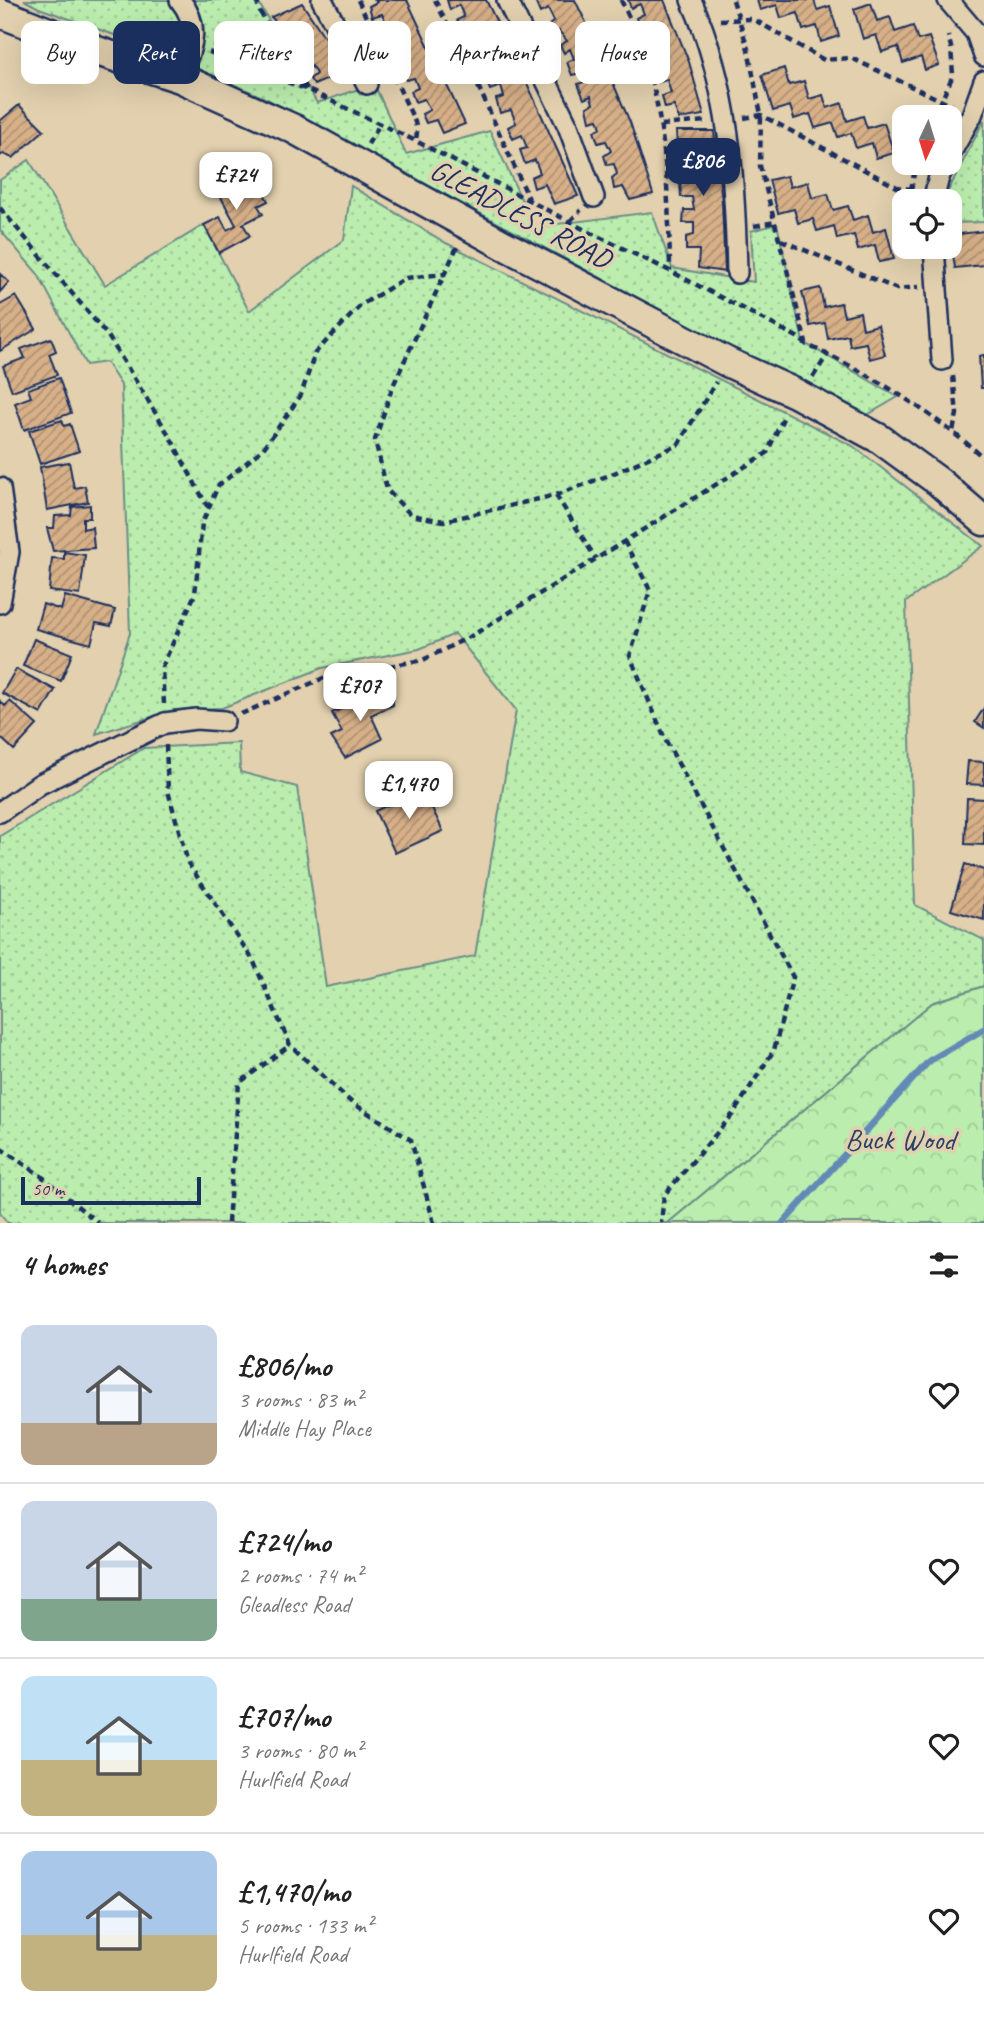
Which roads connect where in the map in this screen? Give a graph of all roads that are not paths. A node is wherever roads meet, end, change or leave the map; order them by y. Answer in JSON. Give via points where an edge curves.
{"nodes":[{"id":1,"x":180,"y":0,"type":"edge"},
{"id":2,"x":322,"y":0,"type":"edge"},
{"id":3,"x":507,"y":0,"type":"edge"},
{"id":4,"x":691,"y":0,"type":"edge"},
{"id":5,"x":948,"y":0,"type":"edge"},
{"id":6,"x":0,"y":13,"type":"edge"},
{"id":7,"x":191,"y":21,"type":"edge"},
{"id":8,"x":333,"y":21,"type":"edge"},
{"id":9,"x":113,"y":56,"type":"edge"},
{"id":10,"x":984,"y":56,"type":"edge"},
{"id":11,"x":984,"y":81,"type":"edge"},
{"id":12,"x":193,"y":84,"type":"edge"},
{"id":13,"x":962,"y":133,"type":"edge"},
{"id":14,"x":594,"y":197,"type":"dead end"},
{"id":15,"x":935,"y":259,"type":"edge"},
{"id":16,"x":737,"y":273,"type":"dead end"},
{"id":17,"x":942,"y":360,"type":"road end"},
{"id":18,"x":0,"y":488,"type":"edge"},
{"id":19,"x":984,"y":521,"type":"edge"},
{"id":20,"x":0,"y":603,"type":"edge"},
{"id":21,"x":224,"y":721,"type":"road end"},
{"id":22,"x":0,"y":812,"type":"edge"}],
"edges":[{"from":1,"to":7,"type":"street"},
{"from":2,"to":8,"type":"street"},
{"from":3,"to":14,"type":"street","via":[[568,127]]},
{"from":4,"to":16,"type":"street","via":[[714,64],[726,120]]},
{"from":5,"to":10,"type":"street","via":[[976,33]]},
{"from":6,"to":9,"type":"main road","name":"GLEADLESS ROAD"},
{"from":11,"to":13,"type":"street"},
{"from":12,"to":19,"type":"main road","name":"GLEADLESS ROAD","via":[[294,130],[880,439]]},
{"from":15,"to":17,"type":"street"},
{"from":18,"to":20,"type":"street","via":[[9,552]]},
{"from":21,"to":22,"type":"street","via":[[165,723],[40,783]]}]}
